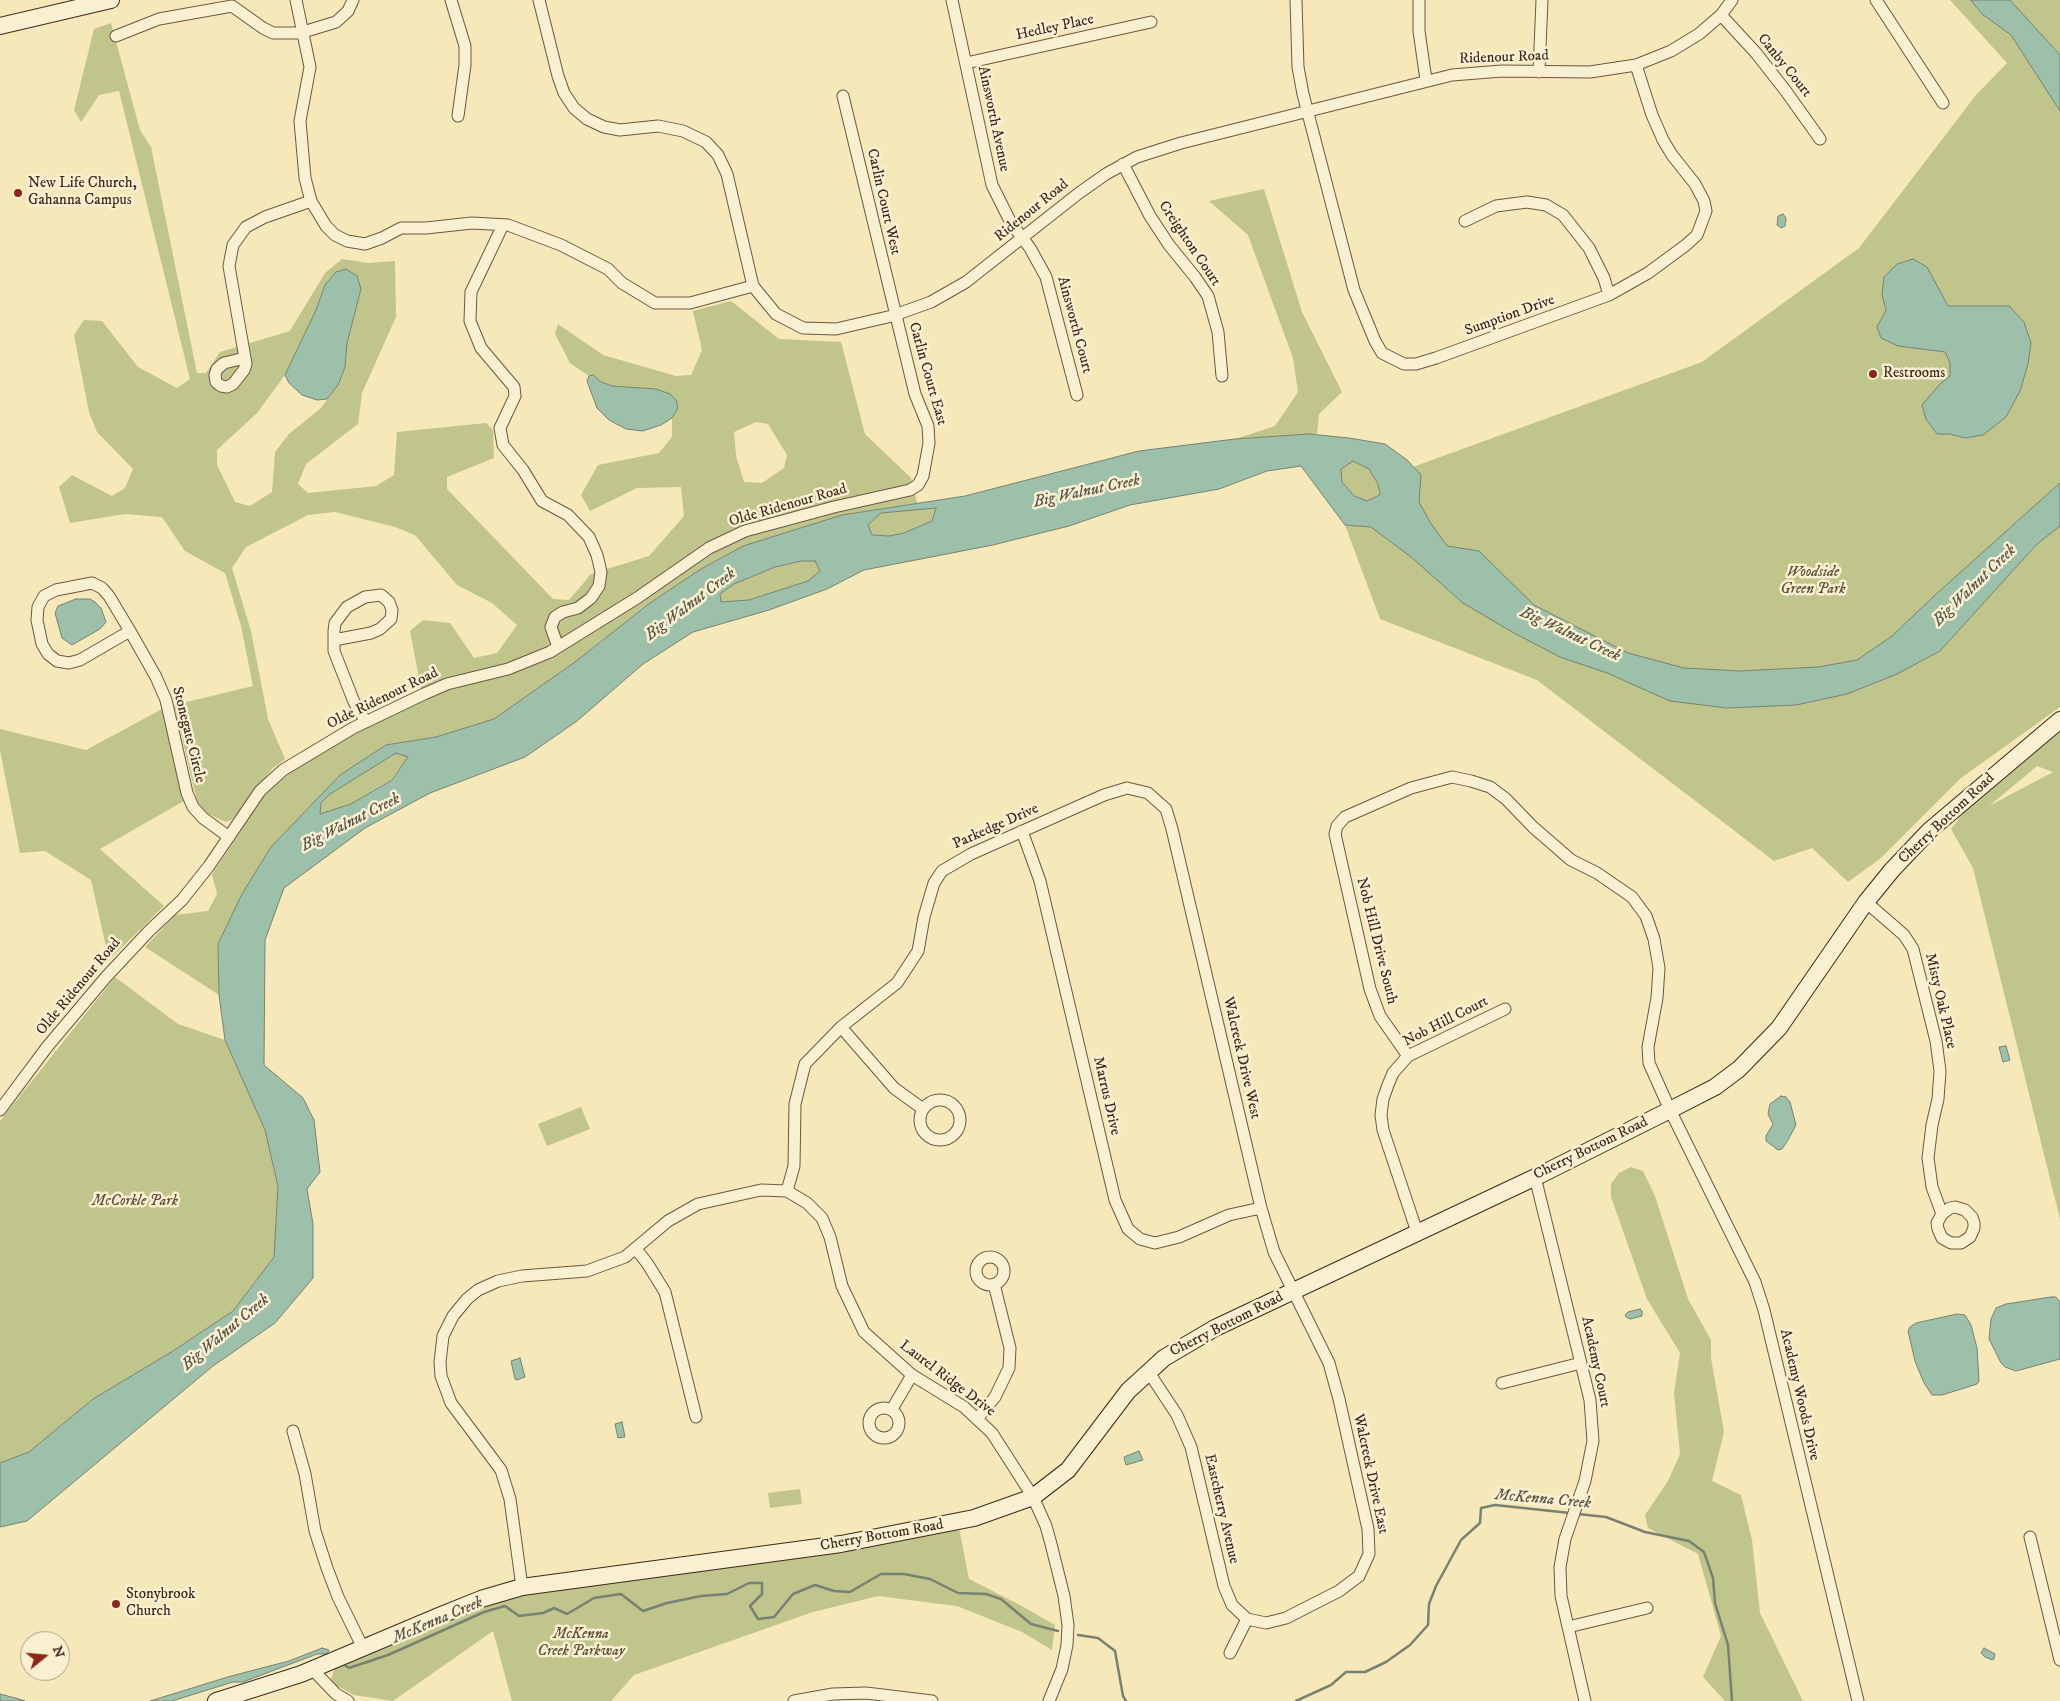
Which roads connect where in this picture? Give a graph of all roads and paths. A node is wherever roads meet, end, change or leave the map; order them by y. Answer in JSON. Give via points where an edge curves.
{"nodes":[{"id":1,"x":111,"y":0,"type":"edge"},
{"id":2,"x":296,"y":0,"type":"edge"},
{"id":3,"x":353,"y":0,"type":"edge"},
{"id":4,"x":451,"y":0,"type":"edge"},
{"id":5,"x":539,"y":0,"type":"edge"},
{"id":6,"x":952,"y":0,"type":"edge"},
{"id":7,"x":1296,"y":0,"type":"edge"},
{"id":8,"x":1419,"y":0,"type":"edge"},
{"id":9,"x":1542,"y":0,"type":"edge"},
{"id":10,"x":1732,"y":0,"type":"edge"},
{"id":11,"x":1876,"y":0,"type":"edge"},
{"id":12,"x":1721,"y":15,"type":"junction"},
{"id":13,"x":1151,"y":22,"type":"dead end"},
{"id":14,"x":0,"y":26,"type":"edge"},
{"id":15,"x":304,"y":32,"type":"junction"},
{"id":16,"x":116,"y":36,"type":"dead end"},
{"id":17,"x":966,"y":63,"type":"junction"},
{"id":18,"x":1636,"y":65,"type":"junction"},
{"id":19,"x":1539,"y":72,"type":"junction"},
{"id":20,"x":1426,"y":80,"type":"junction"},
{"id":21,"x":843,"y":96,"type":"dead end"},
{"id":22,"x":1943,"y":103,"type":"dead end"},
{"id":23,"x":1307,"y":111,"type":"junction"},
{"id":24,"x":458,"y":116,"type":"dead end"},
{"id":25,"x":1820,"y":138,"type":"dead end"},
{"id":26,"x":1123,"y":164,"type":"junction"},
{"id":27,"x":311,"y":201,"type":"junction"},
{"id":28,"x":1465,"y":221,"type":"dead end"},
{"id":29,"x":503,"y":225,"type":"junction"},
{"id":30,"x":1023,"y":238,"type":"junction"},
{"id":31,"x":753,"y":286,"type":"junction"},
{"id":32,"x":1609,"y":295,"type":"junction"},
{"id":33,"x":895,"y":314,"type":"junction"},
{"id":34,"x":245,"y":358,"type":"dead end"},
{"id":35,"x":1222,"y":376,"type":"dead end"},
{"id":36,"x":1077,"y":395,"type":"dead end"},
{"id":37,"x":929,"y":443,"type":"joint"},
{"id":38,"x":130,"y":631,"type":"junction"},
{"id":39,"x":334,"y":640,"type":"junction"},
{"id":40,"x":558,"y":647,"type":"junction"},
{"id":41,"x":2060,"y":720,"type":"edge"},
{"id":42,"x":366,"y":722,"type":"junction"},
{"id":43,"x":1337,"y":826,"type":"joint"},
{"id":44,"x":1172,"y":829,"type":"joint"},
{"id":45,"x":1022,"y":831,"type":"junction"},
{"id":46,"x":229,"y":836,"type":"junction"},
{"id":47,"x":1866,"y":902,"type":"junction"},
{"id":48,"x":1505,"y":1009,"type":"dead end"},
{"id":49,"x":841,"y":1027,"type":"junction"},
{"id":50,"x":1408,"y":1056,"type":"junction"},
{"id":51,"x":924,"y":1109,"type":"dead end"},
{"id":52,"x":0,"y":1110,"type":"edge"},
{"id":53,"x":1670,"y":1110,"type":"junction"},
{"id":54,"x":1535,"y":1177,"type":"junction"},
{"id":55,"x":787,"y":1191,"type":"junction"},
{"id":56,"x":1261,"y":1208,"type":"junction"},
{"id":57,"x":1942,"y":1214,"type":"dead end"},
{"id":58,"x":1417,"y":1232,"type":"junction"},
{"id":59,"x":636,"y":1249,"type":"junction"},
{"id":60,"x":994,"y":1284,"type":"dead end"},
{"id":61,"x":1294,"y":1291,"type":"junction"},
{"id":62,"x":1581,"y":1363,"type":"junction"},
{"id":63,"x":1148,"y":1371,"type":"junction"},
{"id":64,"x":912,"y":1375,"type":"junction"},
{"id":65,"x":1502,"y":1383,"type":"dead end"},
{"id":66,"x":892,"y":1410,"type":"dead end"},
{"id":67,"x":696,"y":1417,"type":"dead end"},
{"id":68,"x":977,"y":1419,"type":"junction"},
{"id":69,"x":293,"y":1431,"type":"dead end"},
{"id":70,"x":1033,"y":1498,"type":"junction"},
{"id":71,"x":2030,"y":1537,"type":"dead end"},
{"id":72,"x":522,"y":1588,"type":"junction"},
{"id":73,"x":1647,"y":1608,"type":"dead end"},
{"id":74,"x":1247,"y":1619,"type":"junction"},
{"id":75,"x":1568,"y":1628,"type":"junction"},
{"id":76,"x":363,"y":1648,"type":"junction"},
{"id":77,"x":1230,"y":1654,"type":"dead end"},
{"id":78,"x":2060,"y":1660,"type":"edge"},
{"id":79,"x":319,"y":1667,"type":"junction"},
{"id":80,"x":216,"y":1701,"type":"edge"},
{"id":81,"x":348,"y":1701,"type":"edge"},
{"id":82,"x":794,"y":1701,"type":"edge"},
{"id":83,"x":932,"y":1701,"type":"edge"},
{"id":84,"x":1049,"y":1701,"type":"edge"},
{"id":85,"x":1585,"y":1701,"type":"edge"},
{"id":86,"x":1858,"y":1701,"type":"edge"}],
"edges":[{"from":1,"to":14,"type":"main road"},
{"from":2,"to":15,"type":"street"},
{"from":3,"to":15,"type":"street","via":[[348,11],[336,22]]},
{"from":4,"to":24,"type":"street","via":[[464,46]]},
{"from":5,"to":31,"type":"street","name":"Ridenour Road","via":[[564,93],[586,119],[604,128],[620,130],[658,126],[675,128],[706,142],[718,156],[728,174]]},
{"from":6,"to":17,"type":"street","name":"Ainsworth Avenue"},
{"from":7,"to":23,"type":"street","name":"Sumption Drive","via":[[1298,67]]},
{"from":8,"to":20,"type":"street","via":[[1419,31]]},
{"from":9,"to":19,"type":"street"},
{"from":10,"to":12,"type":"street","name":"Ridenour Road"},
{"from":11,"to":22,"type":"street"},
{"from":12,"to":18,"type":"street","name":"Ridenour Road","via":[[1699,34],[1671,51]]},
{"from":12,"to":25,"type":"street","name":"Canby Court","via":[[1768,68]]},
{"from":13,"to":17,"type":"street","name":"Hedley Place"},
{"from":15,"to":16,"type":"street","via":[[274,33],[232,6],[159,19]]},
{"from":15,"to":27,"type":"street","via":[[310,67],[300,121],[305,178]]},
{"from":17,"to":30,"type":"street","name":"Ainsworth Avenue","via":[[992,185],[1011,223]]},
{"from":18,"to":19,"type":"street","name":"Ridenour Road","via":[[1590,72]]},
{"from":18,"to":32,"type":"street","name":"Sumption Drive","via":[[1663,140],[1695,184],[1706,211],[1697,235],[1686,246]]},
{"from":19,"to":20,"type":"street","name":"Ridenour Road","via":[[1502,71]]},
{"from":20,"to":23,"type":"street","name":"Ridenour Road"},
{"from":21,"to":33,"type":"street","name":"Carlin Court West"},
{"from":23,"to":26,"type":"street","name":"Ridenour Road","via":[[1181,143],[1137,156]]},
{"from":23,"to":32,"type":"street","name":"Sumption Drive","via":[[1359,305],[1382,353],[1404,364],[1416,364]]},
{"from":26,"to":30,"type":"street","name":"Ridenour Road","via":[[1079,193]]},
{"from":26,"to":35,"type":"street","name":"Creighton Court","via":[[1168,245],[1208,296],[1218,332]]},
{"from":27,"to":29,"type":"street","via":[[335,235],[365,244],[401,228],[472,223]]},
{"from":27,"to":34,"type":"street","via":[[265,216],[246,227],[233,244],[229,266]]},
{"from":28,"to":32,"type":"street","via":[[1496,206],[1528,202],[1546,205],[1563,215],[1589,248]]},
{"from":29,"to":31,"type":"street","via":[[561,245],[608,269],[622,283],[655,303],[690,303]]},
{"from":29,"to":40,"type":"street","via":[[471,292],[470,321],[482,348],[514,387],[515,396],[500,428],[503,446],[542,501],[568,515],[589,537],[601,572],[599,586],[591,598],[555,618],[551,627]]},
{"from":30,"to":33,"type":"street","name":"Ridenour Road","via":[[966,282],[931,302]]},
{"from":30,"to":36,"type":"street","name":"Ainsworth Court","via":[[1046,277]]},
{"from":31,"to":33,"type":"street","name":"Ridenour Road","via":[[773,313],[803,328],[836,329]]},
{"from":33,"to":37,"type":"street","name":"Carlin Court East","via":[[915,394],[928,426]]},
{"from":37,"to":40,"type":"street","name":"Olde Ridenour Road","via":[[923,476],[910,490],[834,506],[745,531],[709,548]]},
{"from":38,"to":38,"type":"street","name":"Stonegate Circle","via":[[80,660],[69,663],[57,661],[42,644],[38,607],[44,596],[56,590],[92,583],[109,596]]},
{"from":38,"to":46,"type":"street","name":"Stonegate Circle","via":[[166,700],[193,807]]},
{"from":39,"to":39,"type":"street","via":[[380,629],[391,619],[389,602],[377,595],[352,603],[335,623]]},
{"from":39,"to":42,"type":"street","via":[[334,651],[354,702]]},
{"from":40,"to":42,"type":"street","name":"Olde Ridenour Road","via":[[508,669],[447,684]]},
{"from":41,"to":47,"type":"main road","name":"Cherry Bottom Road","via":[[1930,830]]},
{"from":42,"to":46,"type":"street","name":"Olde Ridenour Road","via":[[283,770],[260,791]]},
{"from":43,"to":50,"type":"street","name":"Nob Hill Drive South","via":[[1336,841],[1370,989],[1380,1016]]},
{"from":43,"to":53,"type":"street","name":"Academy Woods Drive","via":[[1344,817],[1411,788],[1452,777],[1490,787],[1571,860],[1632,897],[1646,916],[1654,939],[1659,968],[1648,1047],[1650,1063]]},
{"from":44,"to":45,"type":"street","name":"Parkedge Drive","via":[[1166,809],[1148,793],[1128,788],[1104,795]]},
{"from":44,"to":56,"type":"street","name":"Walcreek Drive West"},
{"from":45,"to":49,"type":"street","name":"Parkedge Drive","via":[[970,854],[942,871],[934,883],[918,951],[897,983]]},
{"from":45,"to":56,"type":"street","name":"Marrus Drive","via":[[1040,881],[1115,1200],[1128,1229],[1154,1243],[1179,1237],[1229,1215]]},
{"from":46,"to":52,"type":"street","name":"Olde Ridenour Road","via":[[182,900],[106,977]]},
{"from":47,"to":53,"type":"main road","name":"Cherry Bottom Road","via":[[1778,1028],[1739,1069],[1715,1087]]},
{"from":47,"to":57,"type":"street","name":"Misty Oak Place","via":[[1904,935],[1913,949],[1934,1032],[1940,1071],[1928,1158],[1932,1187]]},
{"from":48,"to":50,"type":"street","name":"Nob Hill Court"},
{"from":49,"to":51,"type":"street","via":[[894,1088]]},
{"from":49,"to":55,"type":"street","name":"Parkedge Drive","via":[[806,1064],[795,1104],[794,1166]]},
{"from":50,"to":58,"type":"street","name":"Nob Hill Court","via":[[1393,1073],[1383,1098],[1381,1115],[1387,1146]]},
{"from":53,"to":54,"type":"main road","name":"Cherry Bottom Road"},
{"from":53,"to":86,"type":"street","name":"Academy Woods Drive","via":[[1751,1273],[1764,1308]]},
{"from":54,"to":58,"type":"main road","name":"Cherry Bottom Road"},
{"from":54,"to":62,"type":"street","name":"Academy Court"},
{"from":55,"to":59,"type":"street","name":"Laurel Ridge Drive","via":[[761,1190],[698,1204],[668,1221]]},
{"from":55,"to":64,"type":"street","name":"Laurel Ridge Drive","via":[[807,1203],[822,1218],[842,1286],[864,1332]]},
{"from":56,"to":61,"type":"street","name":"Walcreek Drive West","via":[[1274,1252]]},
{"from":58,"to":61,"type":"main road","name":"Cherry Bottom Road"},
{"from":59,"to":67,"type":"street","via":[[665,1292]]},
{"from":59,"to":72,"type":"street","name":"Laurel Ridge Drive","via":[[625,1257],[586,1271],[522,1276],[488,1284],[460,1308],[443,1336],[440,1362],[445,1390],[459,1416],[493,1458],[506,1484]]},
{"from":60,"to":68,"type":"street","via":[[1010,1348],[1009,1368],[996,1397]]},
{"from":61,"to":63,"type":"main road","name":"Cherry Bottom Road","via":[[1215,1328]]},
{"from":61,"to":74,"type":"street","name":"Walcreek Drive East","via":[[1318,1337],[1335,1382],[1368,1529],[1369,1554],[1359,1576],[1339,1591],[1286,1618],[1266,1623]]},
{"from":62,"to":65,"type":"street"},
{"from":62,"to":75,"type":"street","name":"Academy Court","via":[[1590,1400],[1593,1441],[1560,1567],[1561,1596]]},
{"from":63,"to":70,"type":"main road","name":"Cherry Bottom Road","via":[[1128,1391],[1068,1470]]},
{"from":63,"to":74,"type":"street","name":"Eastcherry Avenue","via":[[1177,1415],[1191,1447],[1224,1586],[1232,1605]]},
{"from":64,"to":66,"type":"street"},
{"from":64,"to":68,"type":"street","name":"Laurel Ridge Drive","via":[[964,1407]]},
{"from":68,"to":70,"type":"street","name":"Laurel Ridge Drive","via":[[992,1434]]},
{"from":69,"to":76,"type":"street","via":[[315,1531],[338,1597]]},
{"from":70,"to":72,"type":"main road","name":"Cherry Bottom Road","via":[[974,1518],[841,1544]]},
{"from":70,"to":84,"type":"street","name":"Laurel Ridge Drive","via":[[1052,1544],[1068,1625],[1062,1669]]},
{"from":71,"to":78,"type":"street"},
{"from":72,"to":76,"type":"main road","name":"Cherry Bottom Road","via":[[481,1599]]},
{"from":73,"to":75,"type":"street"},
{"from":74,"to":77,"type":"street"},
{"from":75,"to":85,"type":"street","name":"Academy Court"},
{"from":76,"to":79,"type":"main road","name":"Cherry Bottom Road"},
{"from":79,"to":80,"type":"main road","name":"Cherry Bottom Road"},
{"from":79,"to":81,"type":"street","via":[[336,1694]]},
{"from":82,"to":83,"type":"street","via":[[833,1694],[866,1693]]}]}
